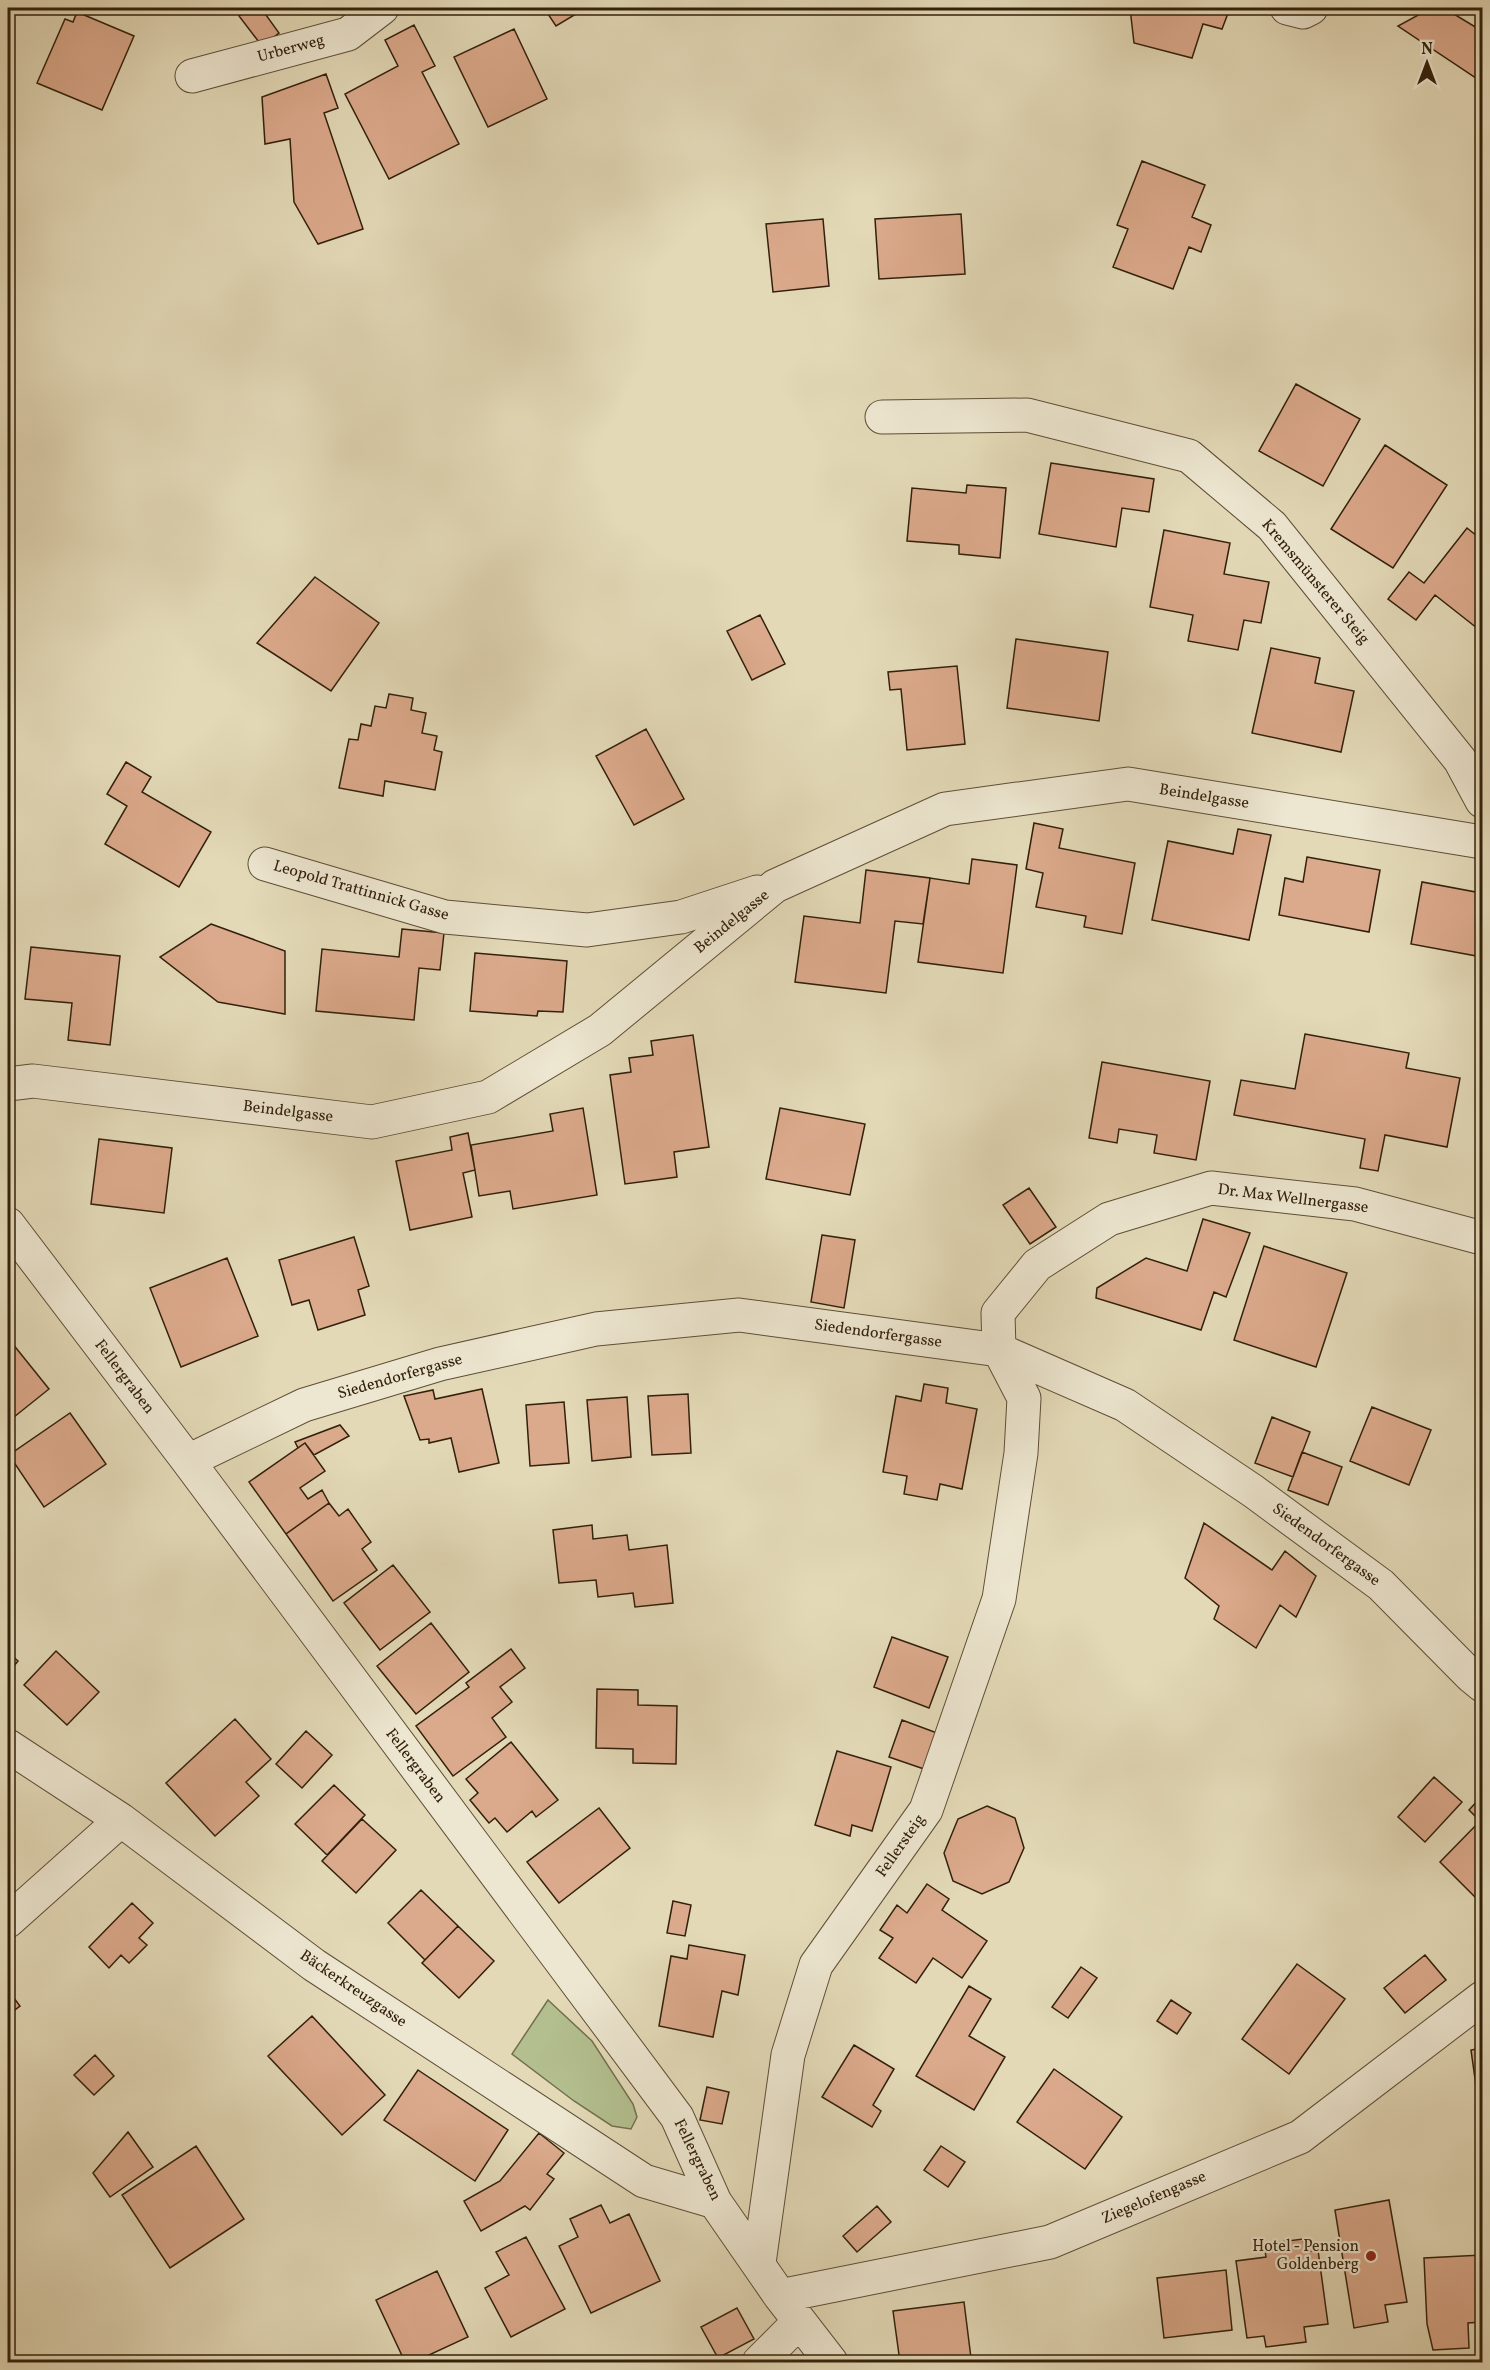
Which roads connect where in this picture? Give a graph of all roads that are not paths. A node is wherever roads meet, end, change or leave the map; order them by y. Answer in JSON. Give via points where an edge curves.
{"nodes":[{"id":1,"x":382,"y":8,"type":"edge"},
{"id":2,"x":1287,"y":8,"type":"edge"},
{"id":3,"x":1311,"y":8,"type":"edge"},
{"id":4,"x":192,"y":76,"type":"dead end"},
{"id":5,"x":882,"y":417,"type":"dead end"},
{"id":6,"x":1482,"y":801,"type":"edge"},
{"id":7,"x":1482,"y":842,"type":"edge"},
{"id":8,"x":265,"y":864,"type":"dead end"},
{"id":9,"x":775,"y":886,"type":"junction"},
{"id":10,"x":8,"y":1084,"type":"edge"},
{"id":11,"x":8,"y":1224,"type":"edge"},
{"id":12,"x":1482,"y":1238,"type":"edge"},
{"id":13,"x":999,"y":1350,"type":"junction"},
{"id":14,"x":188,"y":1461,"type":"junction"},
{"id":15,"x":1482,"y":1685,"type":"edge"},
{"id":16,"x":8,"y":1746,"type":"edge"},
{"id":17,"x":121,"y":1820,"type":"junction"},
{"id":18,"x":8,"y":1921,"type":"edge"},
{"id":19,"x":1482,"y":1998,"type":"edge"},
{"id":20,"x":715,"y":2202,"type":"junction"},
{"id":21,"x":759,"y":2264,"type":"junction"},
{"id":22,"x":780,"y":2296,"type":"junction"},
{"id":23,"x":799,"y":2322,"type":"junction"},
{"id":24,"x":759,"y":2362,"type":"edge"},
{"id":25,"x":831,"y":2362,"type":"edge"}],
"edges":[{"from":1,"to":4,"type":"street","name":"Urberweg","via":[[348,33]]},
{"from":2,"to":3,"type":"street","via":[[1303,12]]},
{"from":5,"to":6,"type":"street","name":"Kremsmünsterer Steig","via":[[1027,415],[1190,456],[1272,526],[1460,760]]},
{"from":7,"to":9,"type":"street","name":"Beindelgasse","via":[[1128,784],[945,809]]},
{"from":8,"to":9,"type":"street","name":"Leopold Trattinnick Gasse","via":[[445,916],[587,930],[681,916]]},
{"from":9,"to":10,"type":"street","name":"Beindelgasse","via":[[600,1030],[488,1097],[372,1122],[33,1082]]},
{"from":11,"to":14,"type":"street","name":"Fellergraben"},
{"from":12,"to":13,"type":"street","name":"Dr. Max Wellnergasse","via":[[1355,1204],[1211,1188],[1109,1219],[1037,1265],[998,1313]]},
{"from":13,"to":14,"type":"street","name":"Siedendorfergasse","via":[[739,1315],[596,1329],[440,1364],[304,1405]]},
{"from":13,"to":15,"type":"street","name":"Siedendorfergasse","via":[[1125,1405],[1253,1491],[1382,1586]]},
{"from":13,"to":21,"type":"street","name":"Fellersteig","via":[[1024,1398],[1021,1453],[999,1599],[927,1810],[816,1965],[788,2055]]},
{"from":14,"to":20,"type":"street","name":"Fellergraben","via":[[677,2117]]},
{"from":16,"to":17,"type":"street","name":"Bäckerkreuzgasse"},
{"from":17,"to":18,"type":"street"},
{"from":17,"to":20,"type":"street","name":"Bäckerkreuzgasse","via":[[314,1965],[634,2175]]},
{"from":19,"to":22,"type":"street","name":"Ziegelofengasse","via":[[1300,2137],[1050,2242]]},
{"from":20,"to":21,"type":"street","name":"Fellergraben"},
{"from":21,"to":22,"type":"street","name":"Fellergraben"},
{"from":22,"to":23,"type":"street","name":"Fellergraben"},
{"from":23,"to":24,"type":"street"},
{"from":23,"to":25,"type":"street","name":"Fellergraben"}]}
